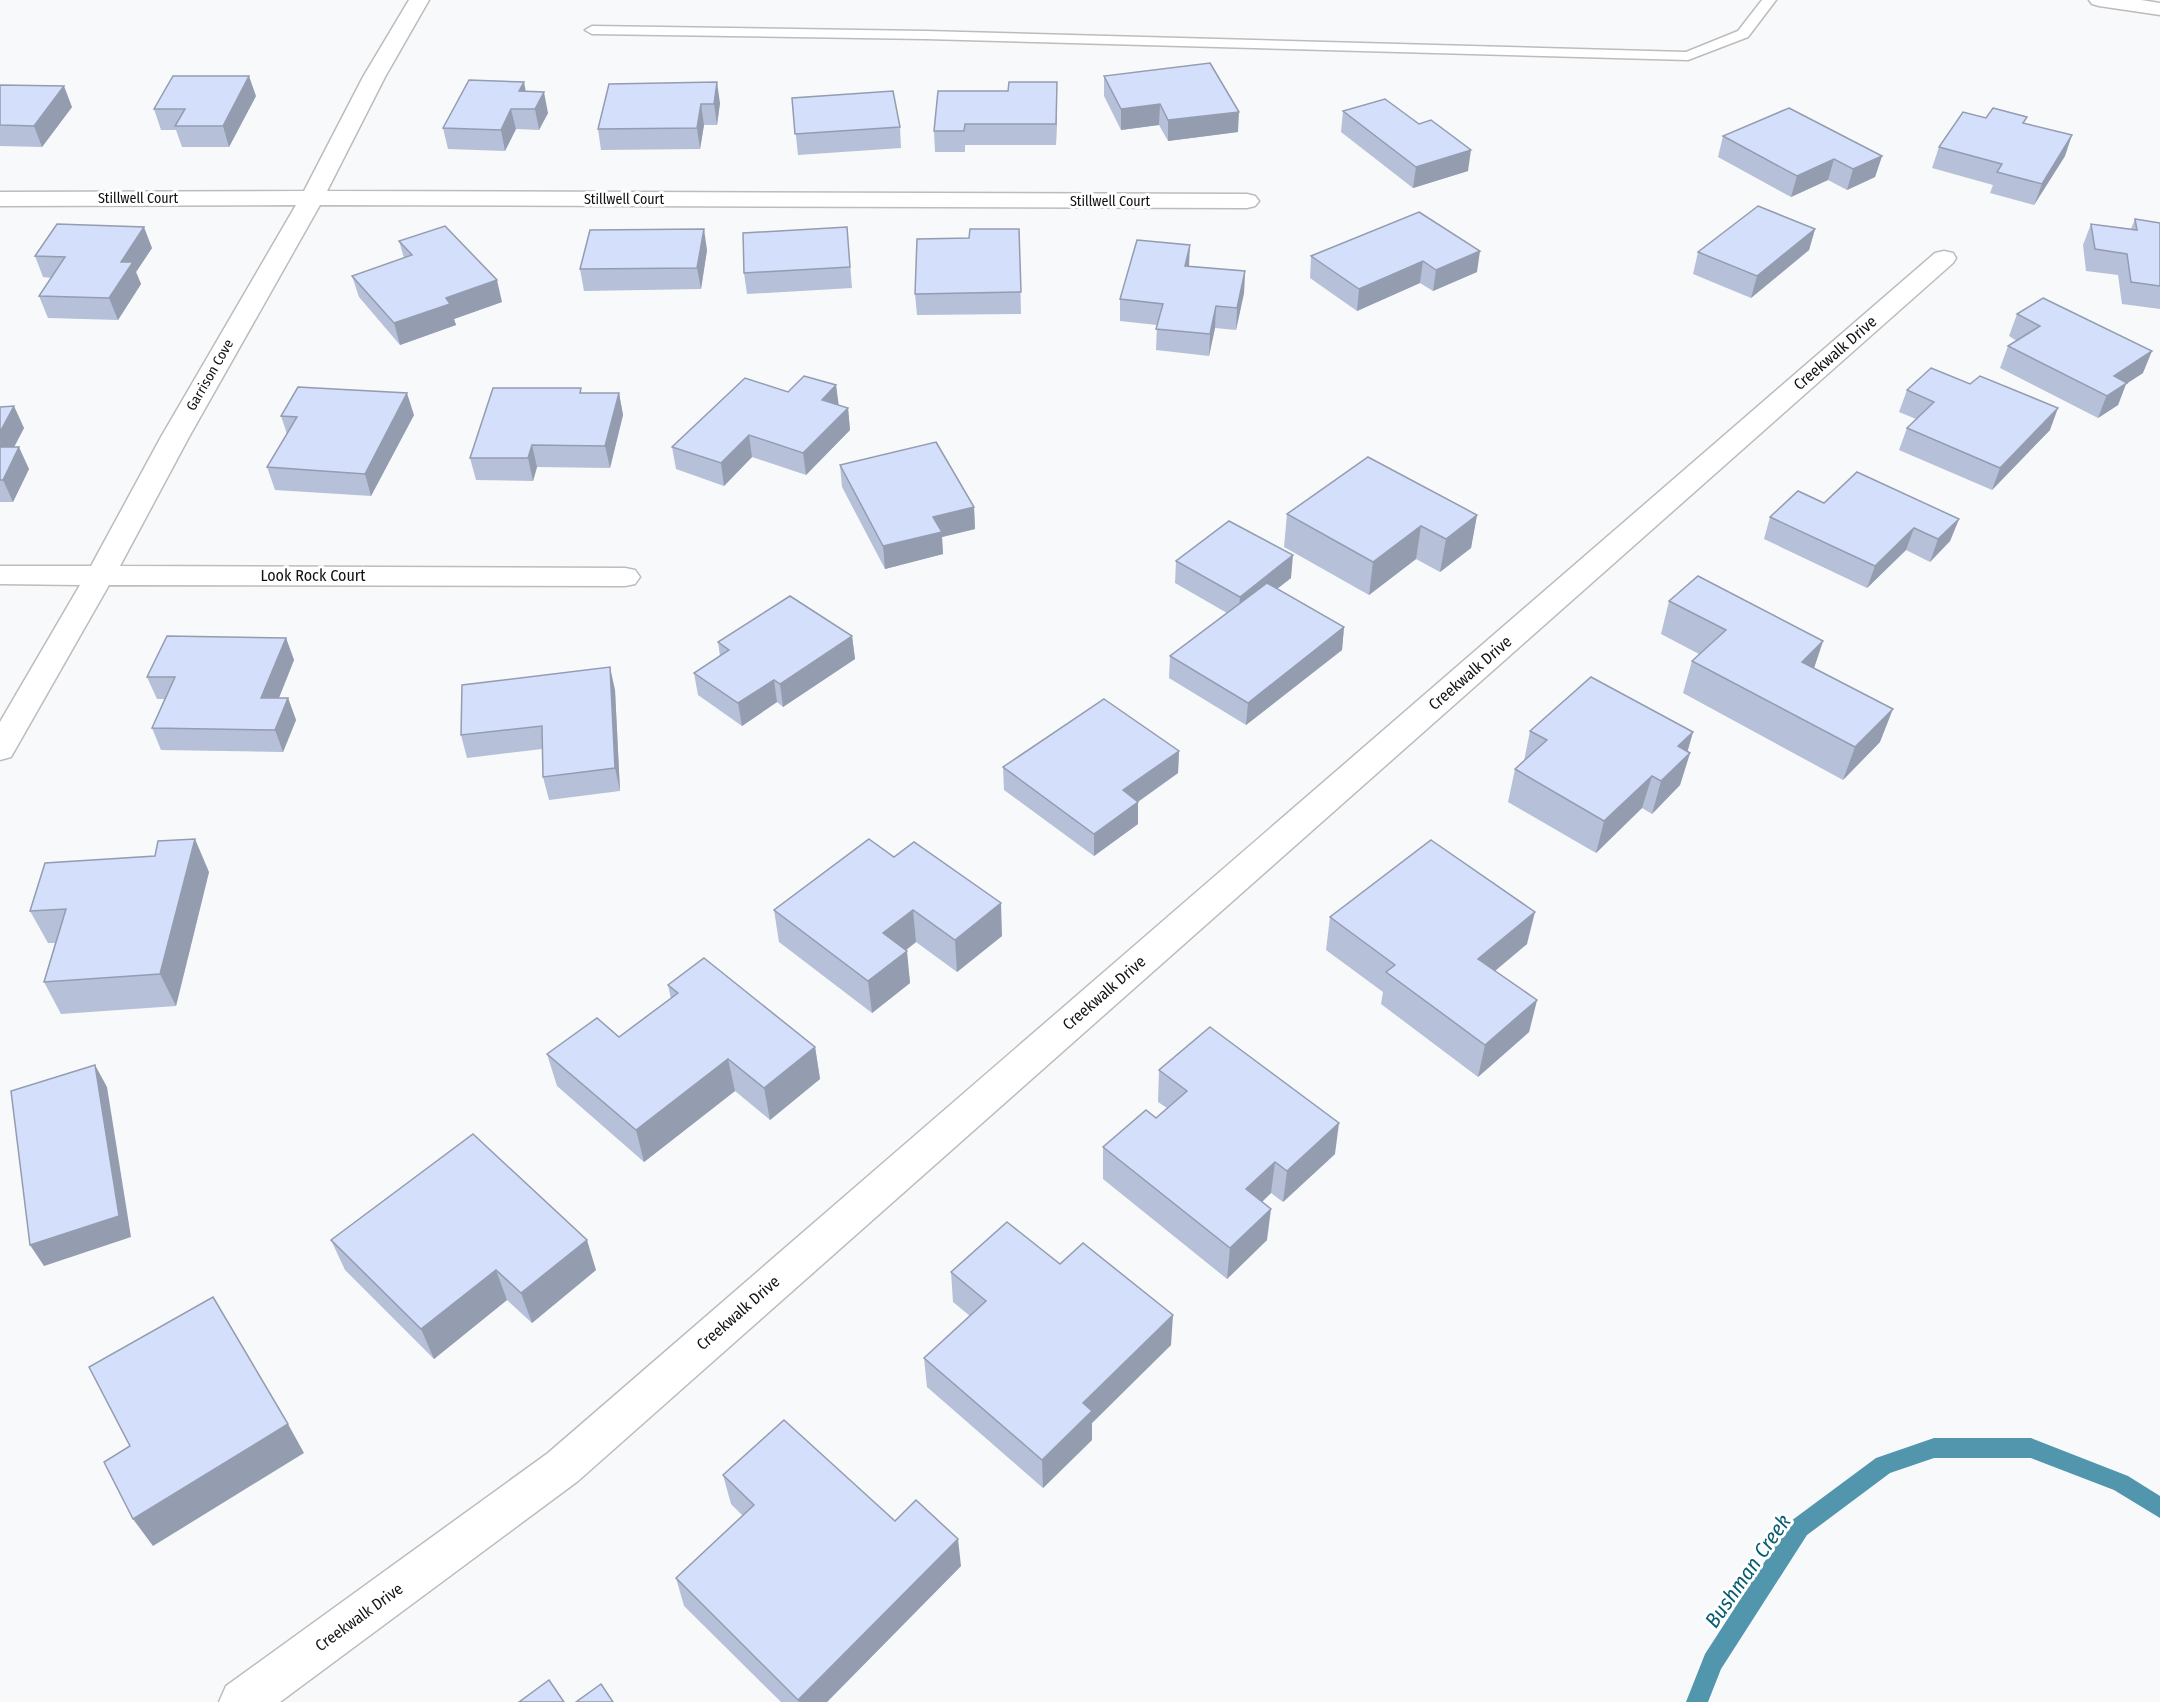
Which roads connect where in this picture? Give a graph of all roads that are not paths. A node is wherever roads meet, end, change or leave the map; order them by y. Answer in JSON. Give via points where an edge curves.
{"nodes":[{"id":1,"x":419,"y":0,"type":"edge"},
{"id":2,"x":1770,"y":0,"type":"edge"},
{"id":3,"x":2098,"y":0,"type":"edge"},
{"id":4,"x":2160,"y":9,"type":"edge"},
{"id":5,"x":592,"y":30,"type":"dead end"},
{"id":6,"x":312,"y":198,"type":"junction"},
{"id":7,"x":0,"y":199,"type":"edge"},
{"id":8,"x":1247,"y":201,"type":"dead end"},
{"id":9,"x":1944,"y":258,"type":"dead end"},
{"id":10,"x":101,"y":574,"type":"junction"},
{"id":11,"x":0,"y":575,"type":"edge"},
{"id":12,"x":625,"y":577,"type":"dead end"},
{"id":13,"x":0,"y":749,"type":"edge"},
{"id":14,"x":242,"y":1702,"type":"edge"}],
"edges":[{"from":1,"to":6,"type":"street","name":"Garrison Cove"},
{"from":2,"to":5,"type":"lane","via":[[1743,34],[1688,56]]},
{"from":3,"to":4,"type":"street"},
{"from":6,"to":7,"type":"street","name":"Stillwell Court"},
{"from":6,"to":8,"type":"street","name":"Stillwell Court"},
{"from":6,"to":10,"type":"street","name":"Garrison Cove","via":[[175,436]]},
{"from":9,"to":14,"type":"street","name":"Creekwalk Drive","via":[[563,1467]]},
{"from":10,"to":11,"type":"street","name":"Look Rock Court"},
{"from":10,"to":12,"type":"street","name":"Look Rock Court"},
{"from":10,"to":13,"type":"street","name":"Garrison Cove"}]}
